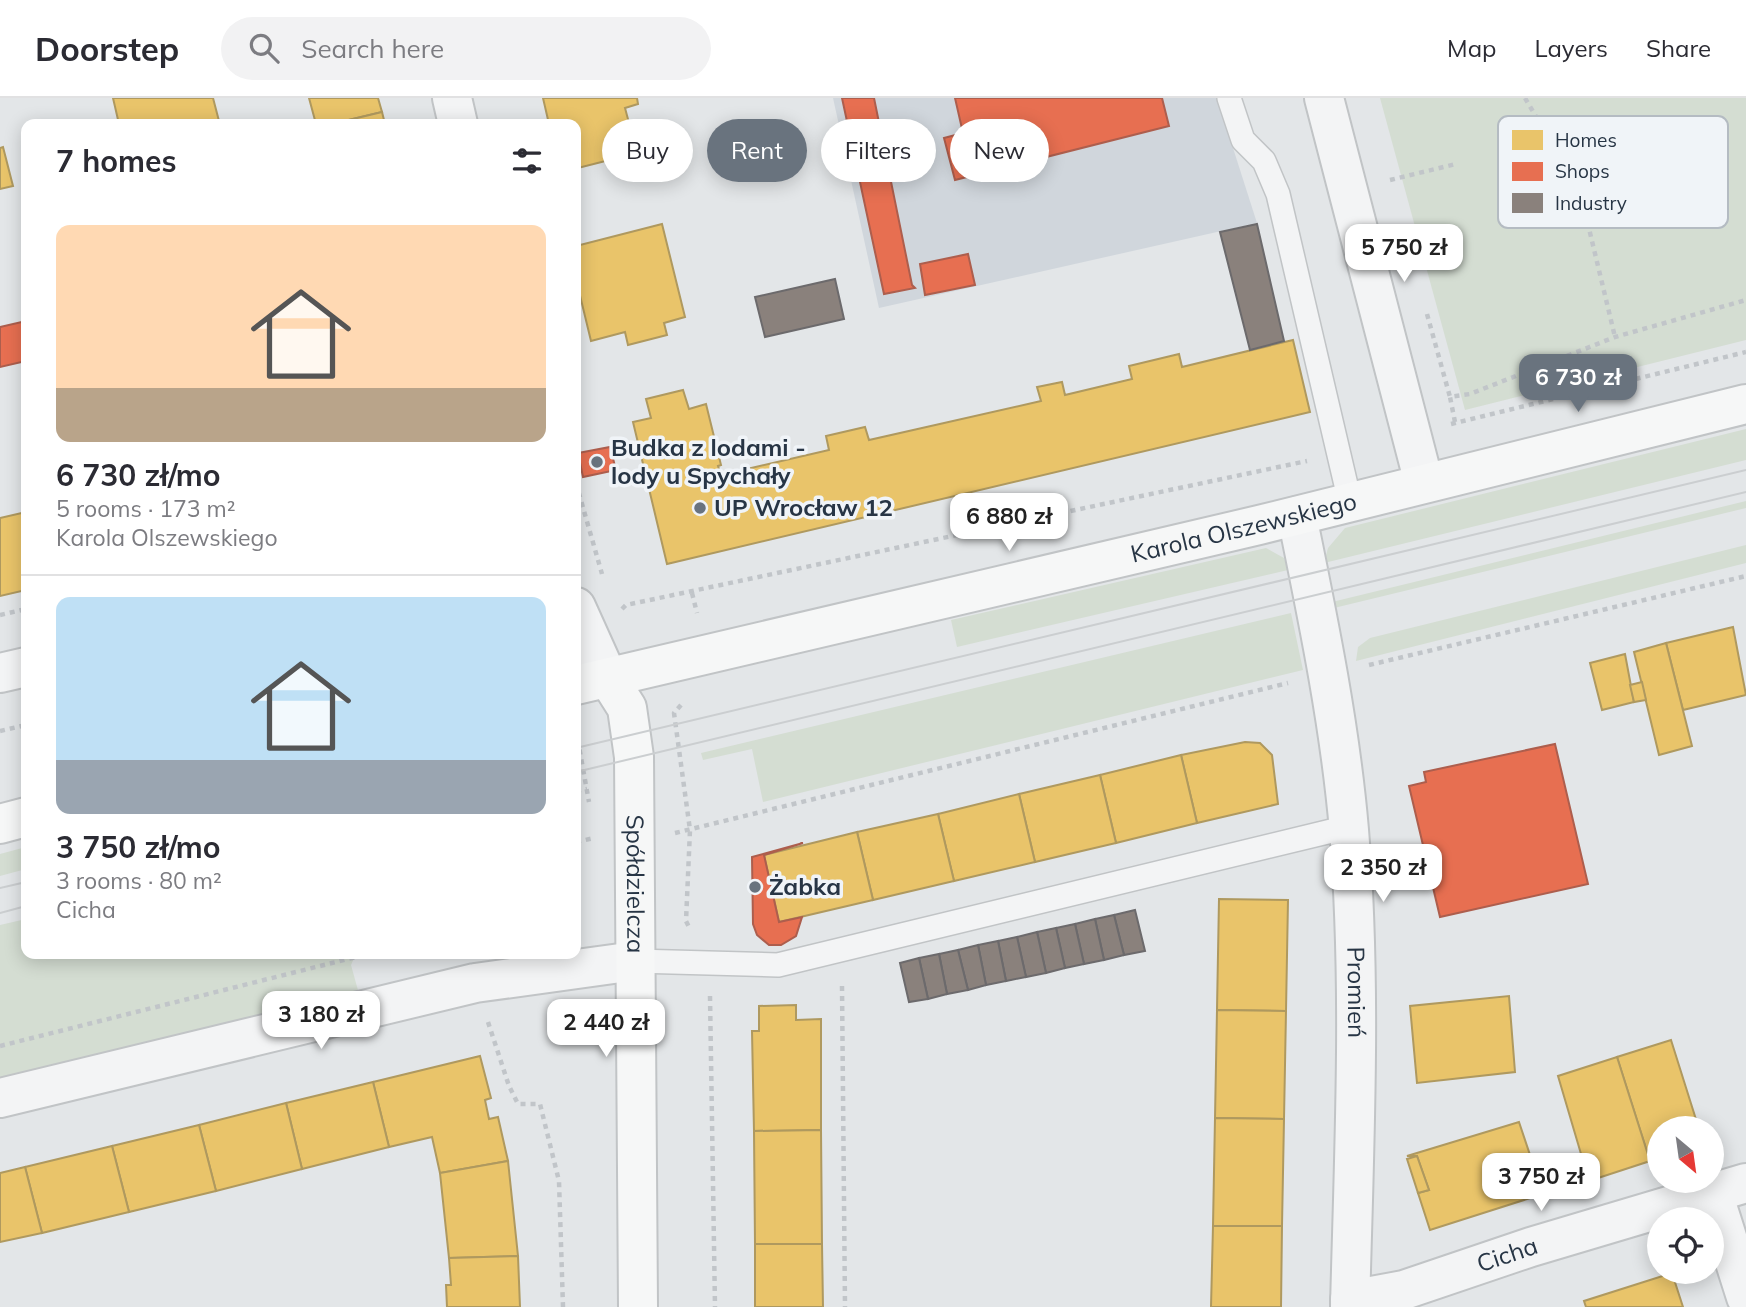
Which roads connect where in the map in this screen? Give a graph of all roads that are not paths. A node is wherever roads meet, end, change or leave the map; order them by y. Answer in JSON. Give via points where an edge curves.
{"nodes":[{"id":1,"x":452,"y":98,"type":"edge"},
{"id":2,"x":1229,"y":98,"type":"edge"},
{"id":3,"x":1324,"y":98,"type":"edge"},
{"id":4,"x":457,"y":119,"type":"edge"},
{"id":5,"x":1746,"y":404,"type":"edge"},
{"id":6,"x":1424,"y":483,"type":"junction"},
{"id":7,"x":1350,"y":502,"type":"junction"},
{"id":8,"x":1297,"y":516,"type":"junction"},
{"id":9,"x":581,"y":630,"type":"edge"},
{"id":10,"x":21,"y":668,"type":"edge"},
{"id":11,"x":0,"y":673,"type":"edge"},
{"id":12,"x":592,"y":681,"type":"edge"},
{"id":13,"x":21,"y":818,"type":"edge"},
{"id":14,"x":0,"y":824,"type":"edge"},
{"id":15,"x":1348,"y":827,"type":"junction"},
{"id":16,"x":635,"y":961,"type":"junction"},
{"id":17,"x":0,"y":1098,"type":"edge"},
{"id":18,"x":1729,"y":1188,"type":"edge"},
{"id":19,"x":1746,"y":1297,"type":"edge"},
{"id":20,"x":1350,"y":1303,"type":"edge"},
{"id":21,"x":638,"y":1307,"type":"edge"}],
"edges":[{"from":1,"to":4,"type":"street"},
{"from":2,"to":7,"type":"lane","via":[[1242,140],[1265,161],[1278,194]]},
{"from":3,"to":6,"type":"street"},
{"from":5,"to":6,"type":"street","name":"Karola Olszewskiego"},
{"from":6,"to":7,"type":"street","name":"Karola Olszewskiego"},
{"from":7,"to":8,"type":"street","name":"Karola Olszewskiego"},
{"from":8,"to":12,"type":"street","name":"Karola Olszewskiego"},
{"from":8,"to":15,"type":"street","name":"Promień"},
{"from":9,"to":12,"type":"street"},
{"from":10,"to":11,"type":"street"},
{"from":12,"to":16,"type":"street","name":"Spółdzielcza","via":[[627,708],[632,734]]},
{"from":13,"to":14,"type":"street"},
{"from":15,"to":16,"type":"lane","via":[[778,965]]},
{"from":15,"to":20,"type":"street","name":"Promień","via":[[1354,921]]},
{"from":16,"to":17,"type":"street","via":[[475,983]]},
{"from":16,"to":21,"type":"street","name":"Spółdzielcza"},
{"from":18,"to":19,"type":"street"},
{"from":18,"to":20,"type":"street","name":"Cicha"}]}
